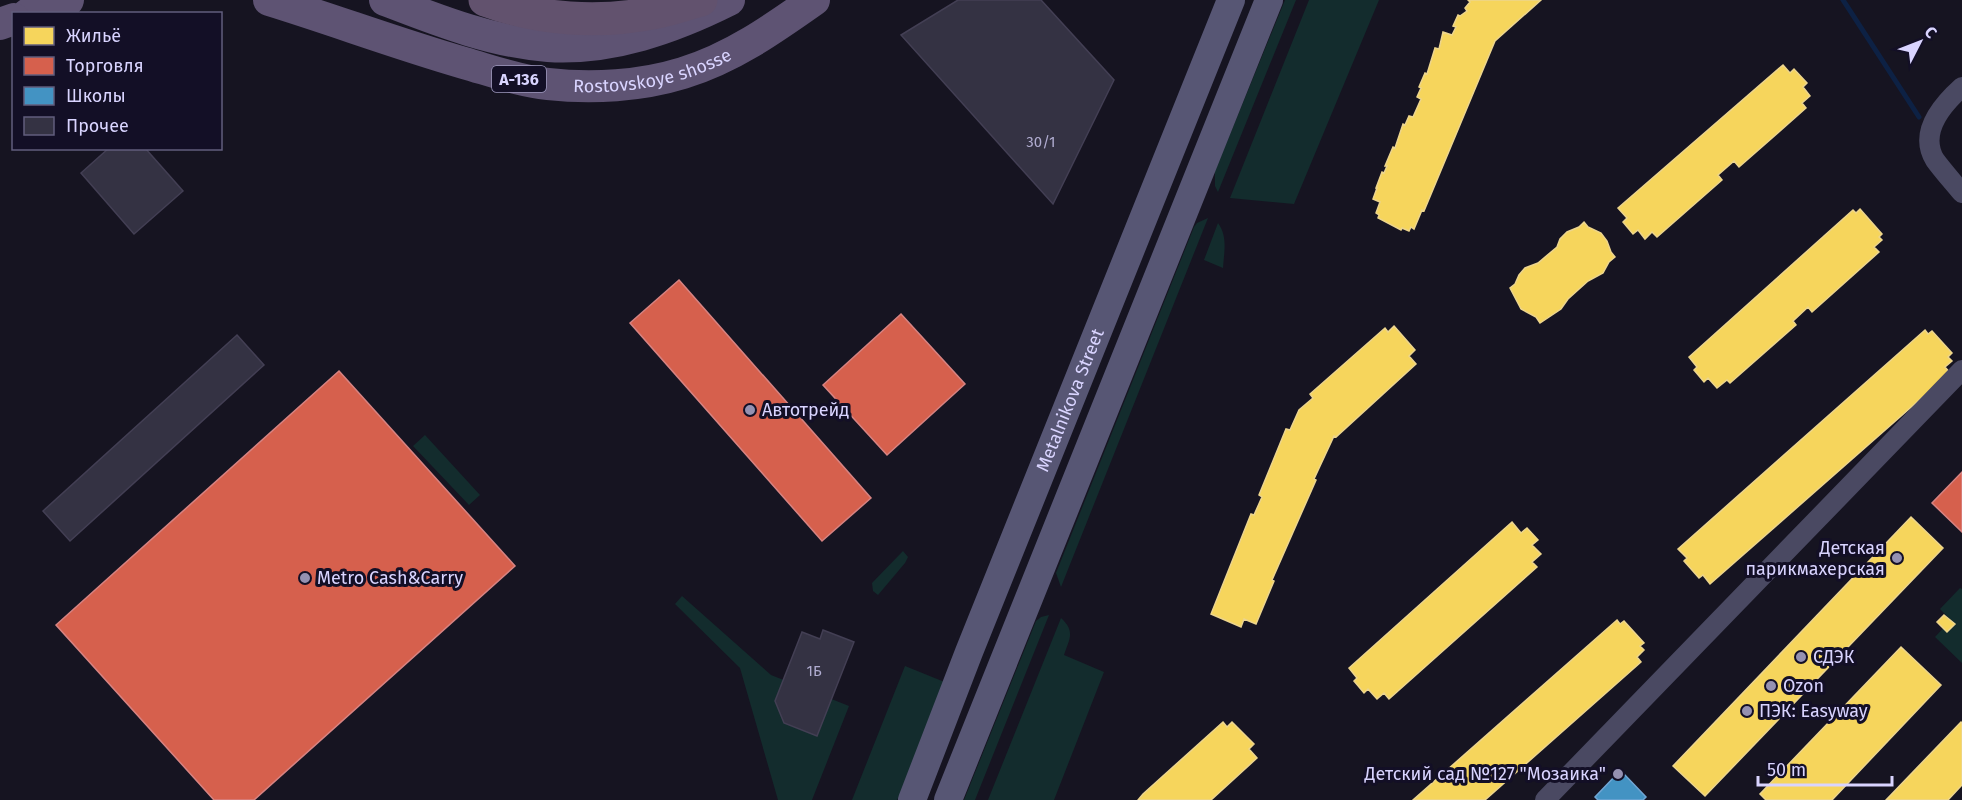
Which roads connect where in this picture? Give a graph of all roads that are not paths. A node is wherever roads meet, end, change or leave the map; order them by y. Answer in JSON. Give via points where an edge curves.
{"nodes":[{"id":1,"x":7,"y":0,"type":"edge"},
{"id":2,"x":68,"y":0,"type":"edge"},
{"id":3,"x":269,"y":0,"type":"edge"},
{"id":4,"x":385,"y":0,"type":"edge"},
{"id":5,"x":485,"y":0,"type":"edge"},
{"id":6,"x":701,"y":0,"type":"edge"},
{"id":7,"x":729,"y":0,"type":"edge"},
{"id":8,"x":814,"y":0,"type":"edge"},
{"id":9,"x":1231,"y":0,"type":"edge"},
{"id":10,"x":1267,"y":2,"type":"edge"},
{"id":11,"x":0,"y":4,"type":"edge"},
{"id":12,"x":34,"y":12,"type":"edge"},
{"id":13,"x":1962,"y":87,"type":"edge"},
{"id":14,"x":1962,"y":193,"type":"edge"},
{"id":15,"x":1962,"y":370,"type":"edge"},
{"id":16,"x":912,"y":800,"type":"edge"},
{"id":17,"x":948,"y":800,"type":"edge"},
{"id":18,"x":1545,"y":800,"type":"edge"}],
"edges":[{"from":1,"to":11,"type":"main road"},
{"from":2,"to":12,"type":"main road"},
{"from":3,"to":8,"type":"main road","name":"Rostovskoye shosse","number":"А-136","via":[[517,78],[548,84],[609,86],[654,80],[706,65],[771,31]]},
{"from":4,"to":7,"type":"main road","number":"А-136","via":[[484,34],[549,46],[589,45],[649,33]]},
{"from":5,"to":6,"type":"highway","via":[[532,15],[564,18],[612,18],[657,12]]},
{"from":9,"to":16,"type":"main road","name":"Metalnikova Street"},
{"from":10,"to":17,"type":"main road","name":"Metalnikova Street"},
{"from":13,"to":14,"type":"street","via":[[1936,116],[1929,136],[1934,158]]},
{"from":15,"to":18,"type":"street"}]}
